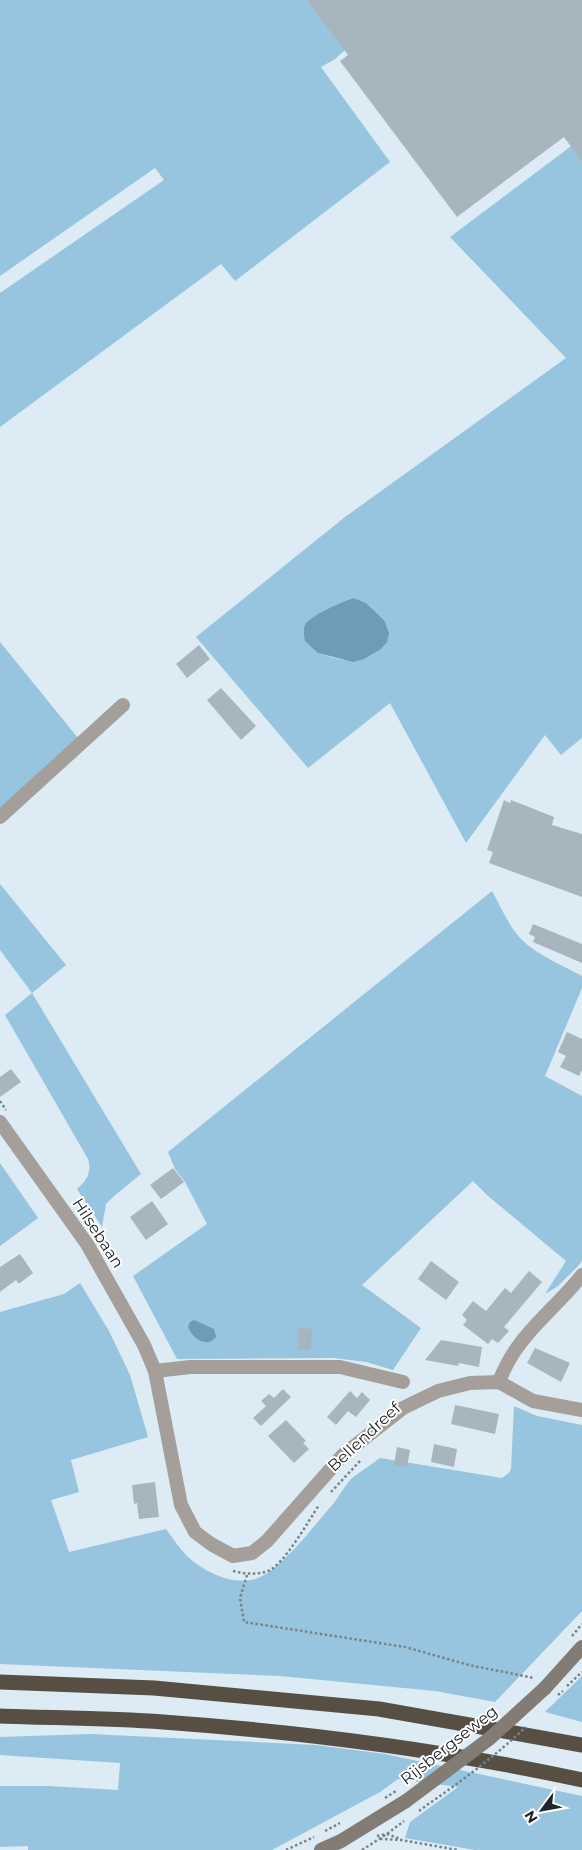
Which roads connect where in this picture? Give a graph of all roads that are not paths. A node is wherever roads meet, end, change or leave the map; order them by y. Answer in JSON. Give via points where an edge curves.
{"nodes":[{"id":1,"x":123,"y":706,"type":"dead end"},
{"id":2,"x":0,"y":817,"type":"edge"},
{"id":3,"x":0,"y":1122,"type":"edge"},
{"id":4,"x":582,"y":1275,"type":"edge"},
{"id":5,"x":155,"y":1371,"type":"junction"},
{"id":6,"x":403,"y":1382,"type":"dead end"},
{"id":7,"x":499,"y":1382,"type":"junction"},
{"id":8,"x":582,"y":1410,"type":"edge"},
{"id":9,"x":211,"y":1544,"type":"joint"},
{"id":10,"x":582,"y":1647,"type":"edge"},
{"id":11,"x":0,"y":1682,"type":"edge"},
{"id":12,"x":0,"y":1716,"type":"edge"},
{"id":13,"x":582,"y":1744,"type":"edge"},
{"id":14,"x":582,"y":1780,"type":"edge"},
{"id":15,"x":321,"y":1850,"type":"edge"}],
"edges":[{"from":1,"to":2,"type":"street"},
{"from":3,"to":5,"type":"street","name":"Hilsebaan","via":[[87,1244],[144,1345]]},
{"from":4,"to":7,"type":"street","via":[[516,1348]]},
{"from":5,"to":6,"type":"street","via":[[190,1367],[340,1366]]},
{"from":5,"to":9,"type":"street","name":"Hilsebaan","via":[[181,1505],[195,1532]]},
{"from":7,"to":8,"type":"street","via":[[533,1401]]},
{"from":7,"to":9,"type":"street","name":"Bellendreef","via":[[438,1391],[403,1408],[343,1454],[267,1541],[252,1553],[233,1556]]},
{"from":10,"to":15,"type":"main road","name":"Rijsbergseweg","bridge":true,"via":[[545,1688],[489,1739],[406,1801]]},
{"from":11,"to":13,"type":"highway","via":[[154,1688],[379,1709]]},
{"from":12,"to":14,"type":"highway","via":[[162,1722],[270,1732],[519,1766]]}]}
